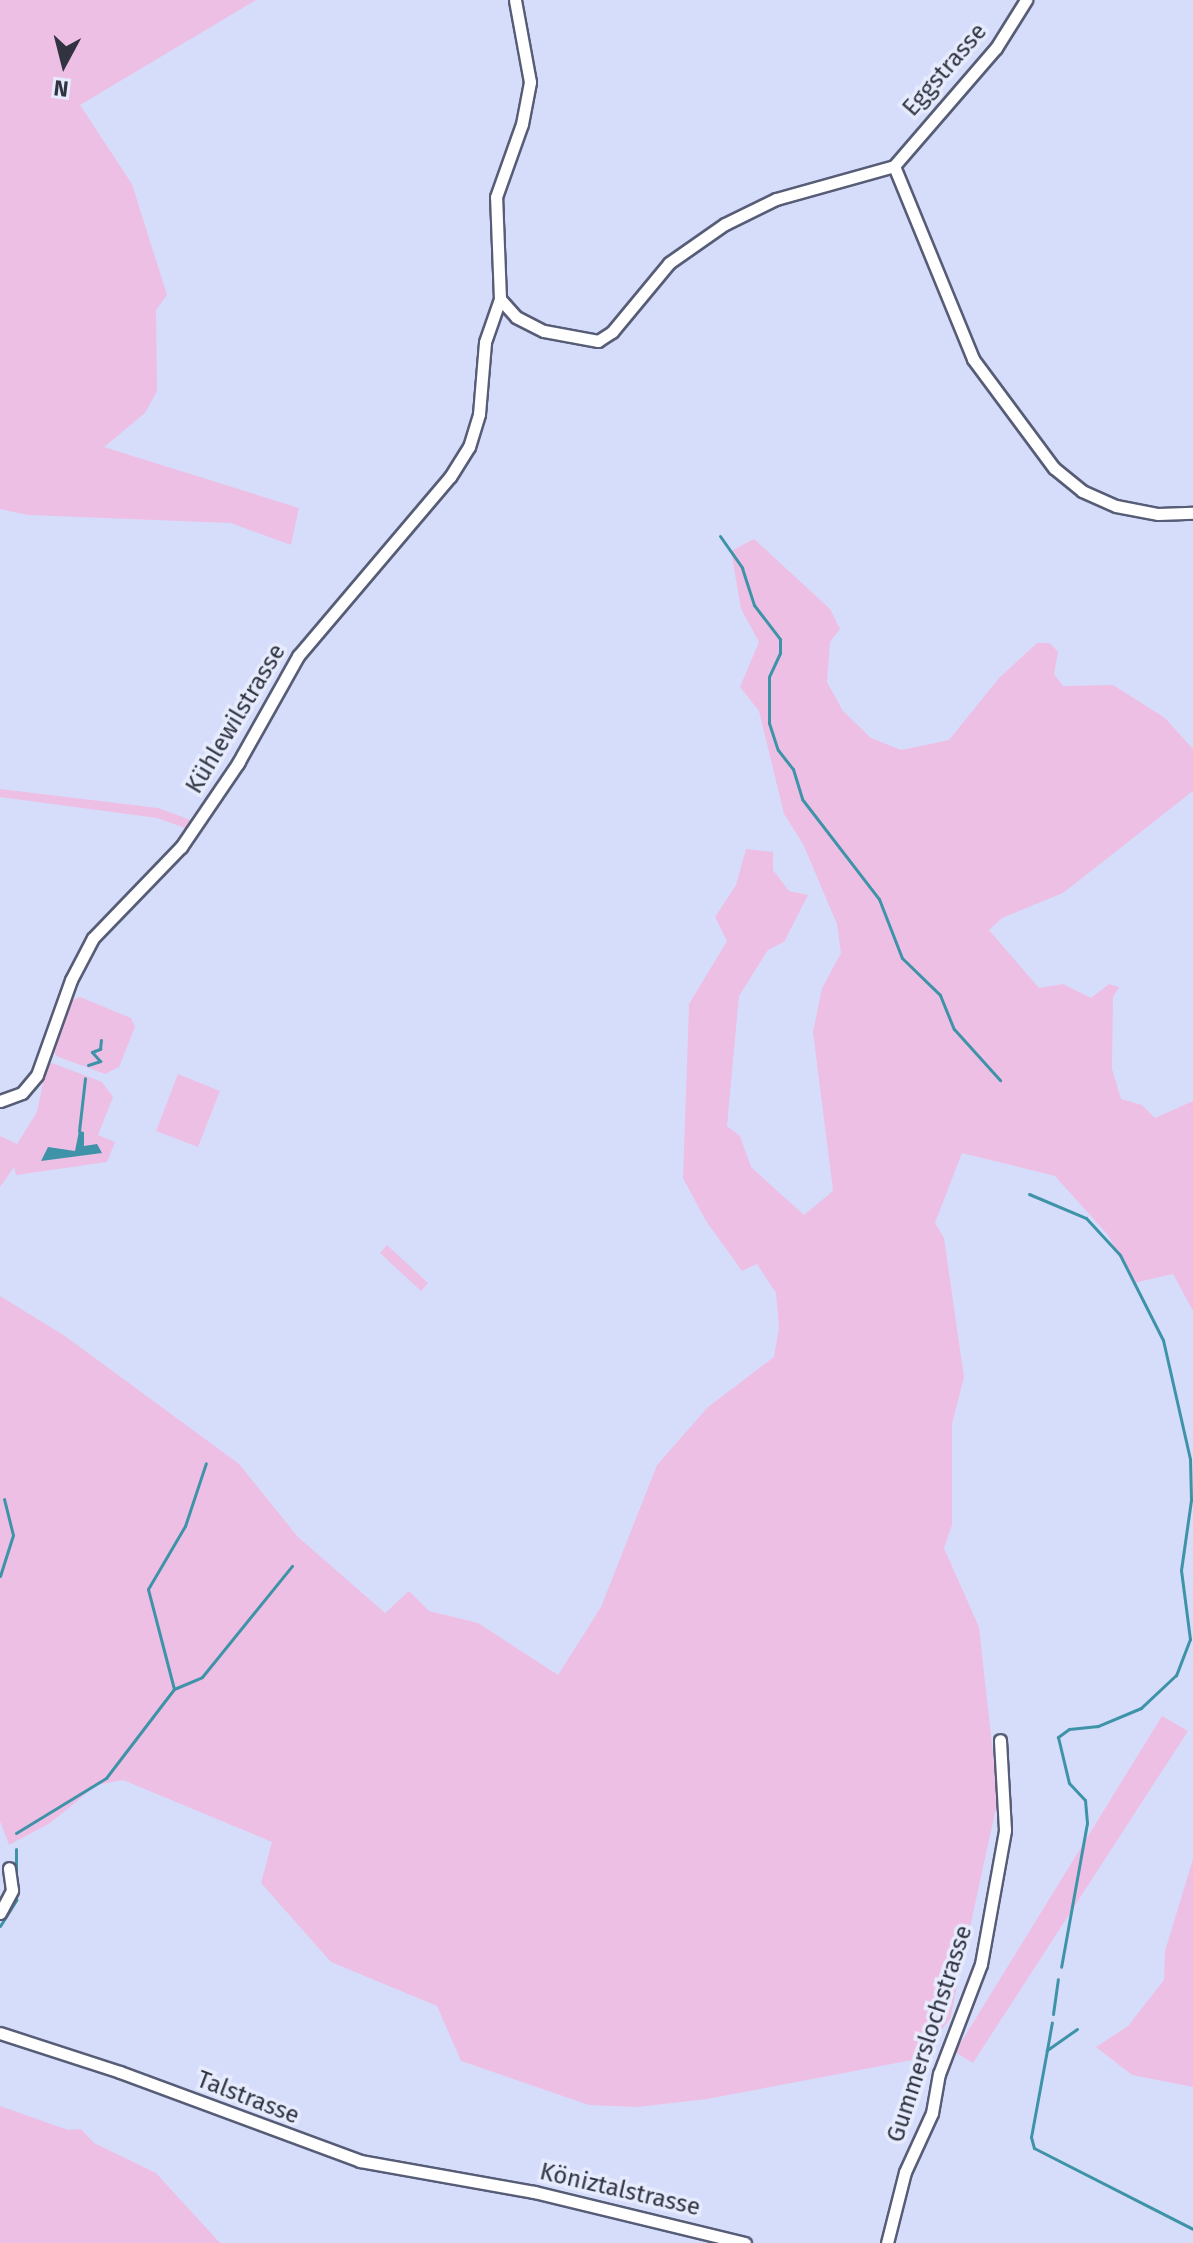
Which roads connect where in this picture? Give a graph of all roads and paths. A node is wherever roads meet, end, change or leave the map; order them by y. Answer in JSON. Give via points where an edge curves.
{"nodes":[{"id":1,"x":515,"y":0,"type":"edge"},
{"id":2,"x":1026,"y":0,"type":"edge"},
{"id":3,"x":894,"y":166,"type":"junction"},
{"id":4,"x":500,"y":299,"type":"junction"},
{"id":5,"x":516,"y":317,"type":"junction"},
{"id":6,"x":493,"y":323,"type":"junction"},
{"id":7,"x":1193,"y":513,"type":"edge"},
{"id":8,"x":0,"y":1101,"type":"edge"},
{"id":9,"x":1000,"y":1740,"type":"dead end"},
{"id":10,"x":9,"y":1868,"type":"dead end"},
{"id":11,"x":0,"y":1913,"type":"edge"},
{"id":12,"x":0,"y":2033,"type":"edge"},
{"id":13,"x":485,"y":2183,"type":"joint"},
{"id":14,"x":745,"y":2243,"type":"edge"},
{"id":15,"x":887,"y":2243,"type":"edge"}],
"edges":[{"from":1,"to":4,"type":"street","name":"Kühlewilstrasse","via":[[530,82],[522,124],[496,197]]},
{"from":2,"to":3,"type":"street","name":"Eggstrasse","via":[[996,48]]},
{"from":3,"to":5,"type":"street","via":[[776,199],[725,224],[669,263],[603,339],[564,337]]},
{"from":3,"to":7,"type":"street","via":[[973,359],[1054,468],[1099,500],[1143,513]]},
{"from":4,"to":5,"type":"street"},
{"from":4,"to":6,"type":"street","name":"Kühlewilstrasse"},
{"from":5,"to":6,"type":"street"},
{"from":6,"to":8,"type":"street","name":"Kühlewilstrasse","via":[[483,353],[478,421],[461,462],[291,665],[238,763],[181,847],[93,938],[71,980],[37,1075],[22,1093]]},
{"from":9,"to":15,"type":"street","name":"Gummerslochstrasse","via":[[1005,1830],[981,1964],[939,2074],[932,2113],[905,2172]]},
{"from":10,"to":11,"type":"street","via":[[12,1890]]},
{"from":12,"to":13,"type":"street","name":"Talstrasse","via":[[120,2072],[328,2152]]},
{"from":13,"to":14,"type":"street","name":"Köniztalstrasse"}]}
